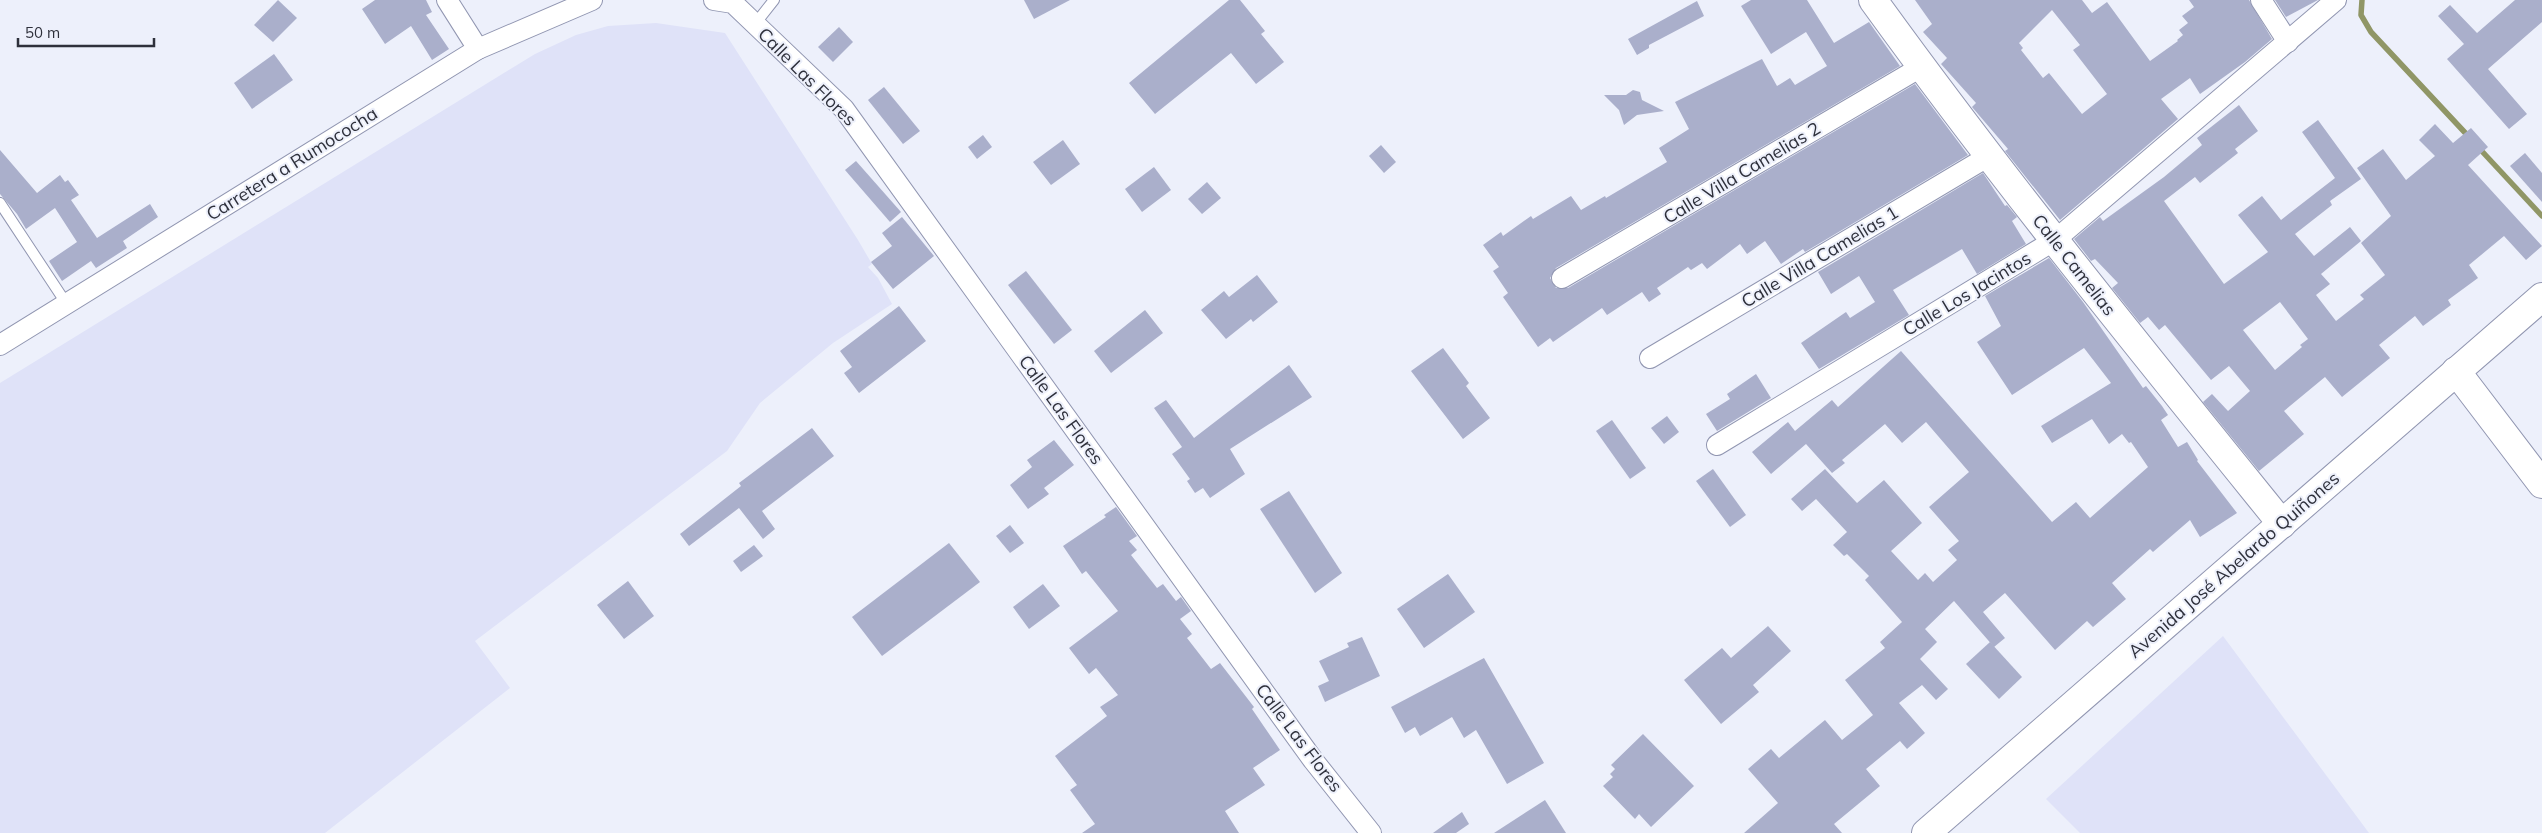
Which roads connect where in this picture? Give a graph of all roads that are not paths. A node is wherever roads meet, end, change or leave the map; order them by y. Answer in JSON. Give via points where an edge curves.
{"nodes":[{"id":1,"x":447,"y":0,"type":"edge"},
{"id":2,"x":592,"y":0,"type":"edge"},
{"id":3,"x":774,"y":0,"type":"edge"},
{"id":4,"x":1873,"y":0,"type":"edge"},
{"id":5,"x":2261,"y":0,"type":"edge"},
{"id":6,"x":2336,"y":0,"type":"edge"},
{"id":7,"x":723,"y":2,"type":"edge"},
{"id":8,"x":754,"y":24,"type":"junction"},
{"id":9,"x":2288,"y":42,"type":"junction"},
{"id":10,"x":478,"y":49,"type":"junction"},
{"id":11,"x":1921,"y":66,"type":"junction"},
{"id":12,"x":1990,"y":156,"type":"junction"},
{"id":13,"x":0,"y":203,"type":"edge"},
{"id":14,"x":2055,"y":240,"type":"junction"},
{"id":15,"x":1562,"y":278,"type":"dead end"},
{"id":16,"x":2542,"y":297,"type":"edge"},
{"id":17,"x":66,"y":304,"type":"junction"},
{"id":18,"x":0,"y":345,"type":"edge"},
{"id":19,"x":1650,"y":358,"type":"dead end"},
{"id":20,"x":2456,"y":371,"type":"junction"},
{"id":21,"x":1717,"y":445,"type":"dead end"},
{"id":22,"x":2542,"y":484,"type":"edge"},
{"id":23,"x":2282,"y":524,"type":"junction"},
{"id":24,"x":1950,"y":824,"type":"edge"},
{"id":25,"x":1371,"y":833,"type":"edge"},
{"id":26,"x":1926,"y":833,"type":"edge"}],
"edges":[{"from":1,"to":10,"type":"street"},
{"from":2,"to":10,"type":"street","name":"Carretera a Rumococha"},
{"from":3,"to":8,"type":"lane"},
{"from":4,"to":11,"type":"main road","name":"Calle Camelias"},
{"from":5,"to":9,"type":"street"},
{"from":6,"to":9,"type":"street","name":"Calle Los Jacintos"},
{"from":7,"to":8,"type":"street","name":"Calle Las Flores"},
{"from":8,"to":25,"type":"street","name":"Calle Las Flores","via":[[844,109],[1313,760]]},
{"from":9,"to":14,"type":"street","name":"Calle Los Jacintos"},
{"from":10,"to":17,"type":"street","name":"Carretera a Rumococha"},
{"from":11,"to":12,"type":"main road","name":"Calle Camelias"},
{"from":11,"to":15,"type":"street","name":"Calle Villa Camelias 2"},
{"from":12,"to":14,"type":"main road","name":"Calle Camelias"},
{"from":12,"to":19,"type":"street","name":"Calle Villa Camelias 1"},
{"from":13,"to":17,"type":"lane"},
{"from":14,"to":21,"type":"street","name":"Calle Los Jacintos"},
{"from":14,"to":23,"type":"main road","name":"Calle Camelias"},
{"from":16,"to":20,"type":"main road","name":"Avenida José Abelardo Quiñones"},
{"from":17,"to":18,"type":"street","name":"Carretera a Rumococha"},
{"from":20,"to":22,"type":"main road"},
{"from":20,"to":23,"type":"main road","name":"Avenida José Abelardo Quiñones"},
{"from":23,"to":24,"type":"main road","name":"Avenida José Abelardo Quiñones","via":[[2229,567]]},
{"from":24,"to":26,"type":"main road","name":"Avenida José Abelardo Quiñones"}]}
